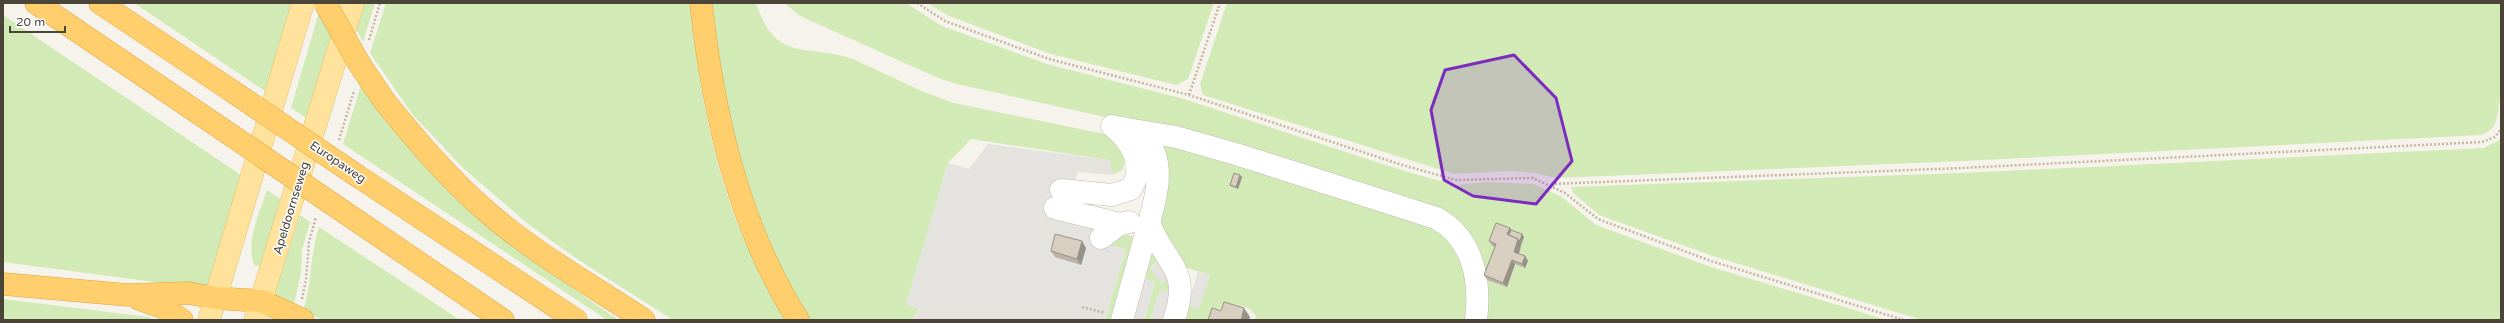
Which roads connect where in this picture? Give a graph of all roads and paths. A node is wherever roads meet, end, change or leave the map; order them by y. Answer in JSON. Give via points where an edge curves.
{"nodes":[{"id":1,"x":22,"y":3,"type":"edge"},
{"id":2,"x":36,"y":3,"type":"edge"},
{"id":3,"x":100,"y":3,"type":"edge"},
{"id":4,"x":303,"y":3,"type":"edge"},
{"id":5,"x":325,"y":3,"type":"edge"},
{"id":6,"x":353,"y":3,"type":"edge"},
{"id":7,"x":701,"y":3,"type":"edge"},
{"id":8,"x":917,"y":3,"type":"edge"},
{"id":9,"x":1220,"y":3,"type":"edge"},
{"id":10,"x":94,"y":44,"type":"junction"},
{"id":11,"x":1189,"y":95,"type":"junction"},
{"id":12,"x":1122,"y":128,"type":"junction"},
{"id":13,"x":2501,"y":129,"type":"edge"},
{"id":14,"x":1551,"y":184,"type":"junction"},
{"id":15,"x":1150,"y":216,"type":"junction"},
{"id":16,"x":1120,"y":224,"type":"junction"},
{"id":17,"x":1101,"y":238,"type":"dead end"},
{"id":18,"x":3,"y":284,"type":"edge"},
{"id":19,"x":128,"y":295,"type":"junction"},
{"id":20,"x":215,"y":298,"type":"junction"},
{"id":21,"x":1082,"y":307,"type":"dead end"},
{"id":22,"x":259,"y":310,"type":"edge"},
{"id":23,"x":1114,"y":317,"type":"edge"},
{"id":24,"x":182,"y":320,"type":"edge"},
{"id":25,"x":209,"y":320,"type":"edge"},
{"id":26,"x":303,"y":320,"type":"edge"},
{"id":27,"x":503,"y":320,"type":"edge"},
{"id":28,"x":576,"y":320,"type":"edge"},
{"id":29,"x":644,"y":320,"type":"edge"},
{"id":30,"x":798,"y":320,"type":"edge"},
{"id":31,"x":1174,"y":320,"type":"edge"},
{"id":32,"x":1476,"y":320,"type":"edge"},
{"id":33,"x":1904,"y":320,"type":"edge"}],
"edges":[{"from":1,"to":10,"type":"highway"},
{"from":2,"to":10,"type":"highway"},
{"from":3,"to":28,"type":"highway","name":"Europaweg","bridge":true},
{"from":4,"to":20,"type":"main road"},
{"from":5,"to":29,"type":"highway","bridge":true,"via":[[360,65],[385,102],[446,173],[487,212],[545,256]]},
{"from":6,"to":22,"type":"main road","name":"Apeldoornseweg"},
{"from":7,"to":30,"type":"highway","via":[[716,112],[736,184],[762,252]]},
{"from":8,"to":11,"type":"path","via":[[945,21],[1049,59]]},
{"from":9,"to":11,"type":"path"},
{"from":10,"to":27,"type":"highway","bridge":true},
{"from":11,"to":14,"type":"path","via":[[1402,165],[1456,180],[1533,178]]},
{"from":12,"to":15,"type":"lane","via":[[1143,136],[1156,158],[1156,195]]},
{"from":12,"to":16,"type":"lane","via":[[1138,162],[1138,171],[1131,189],[1112,194],[1058,199]]},
{"from":12,"to":32,"type":"lane","via":[[1176,138],[1239,155],[1436,218],[1450,225],[1460,236],[1470,256],[1477,288]]},
{"from":13,"to":14,"type":"path","via":[[2495,137],[2482,142],[1962,168]]},
{"from":14,"to":33,"type":"path","via":[[1598,219],[1710,261]]},
{"from":15,"to":16,"type":"lane"},
{"from":15,"to":23,"type":"lane"},
{"from":15,"to":31,"type":"lane","via":[[1154,236],[1178,272],[1181,286]]},
{"from":16,"to":17,"type":"lane"},
{"from":18,"to":19,"type":"highway"},
{"from":19,"to":20,"type":"highway","via":[[189,293]]},
{"from":19,"to":24,"type":"highway","via":[[164,308]]},
{"from":20,"to":22,"type":"highway"},
{"from":20,"to":25,"type":"main road"},
{"from":21,"to":23,"type":"path"},
{"from":22,"to":26,"type":"highway"}]}
